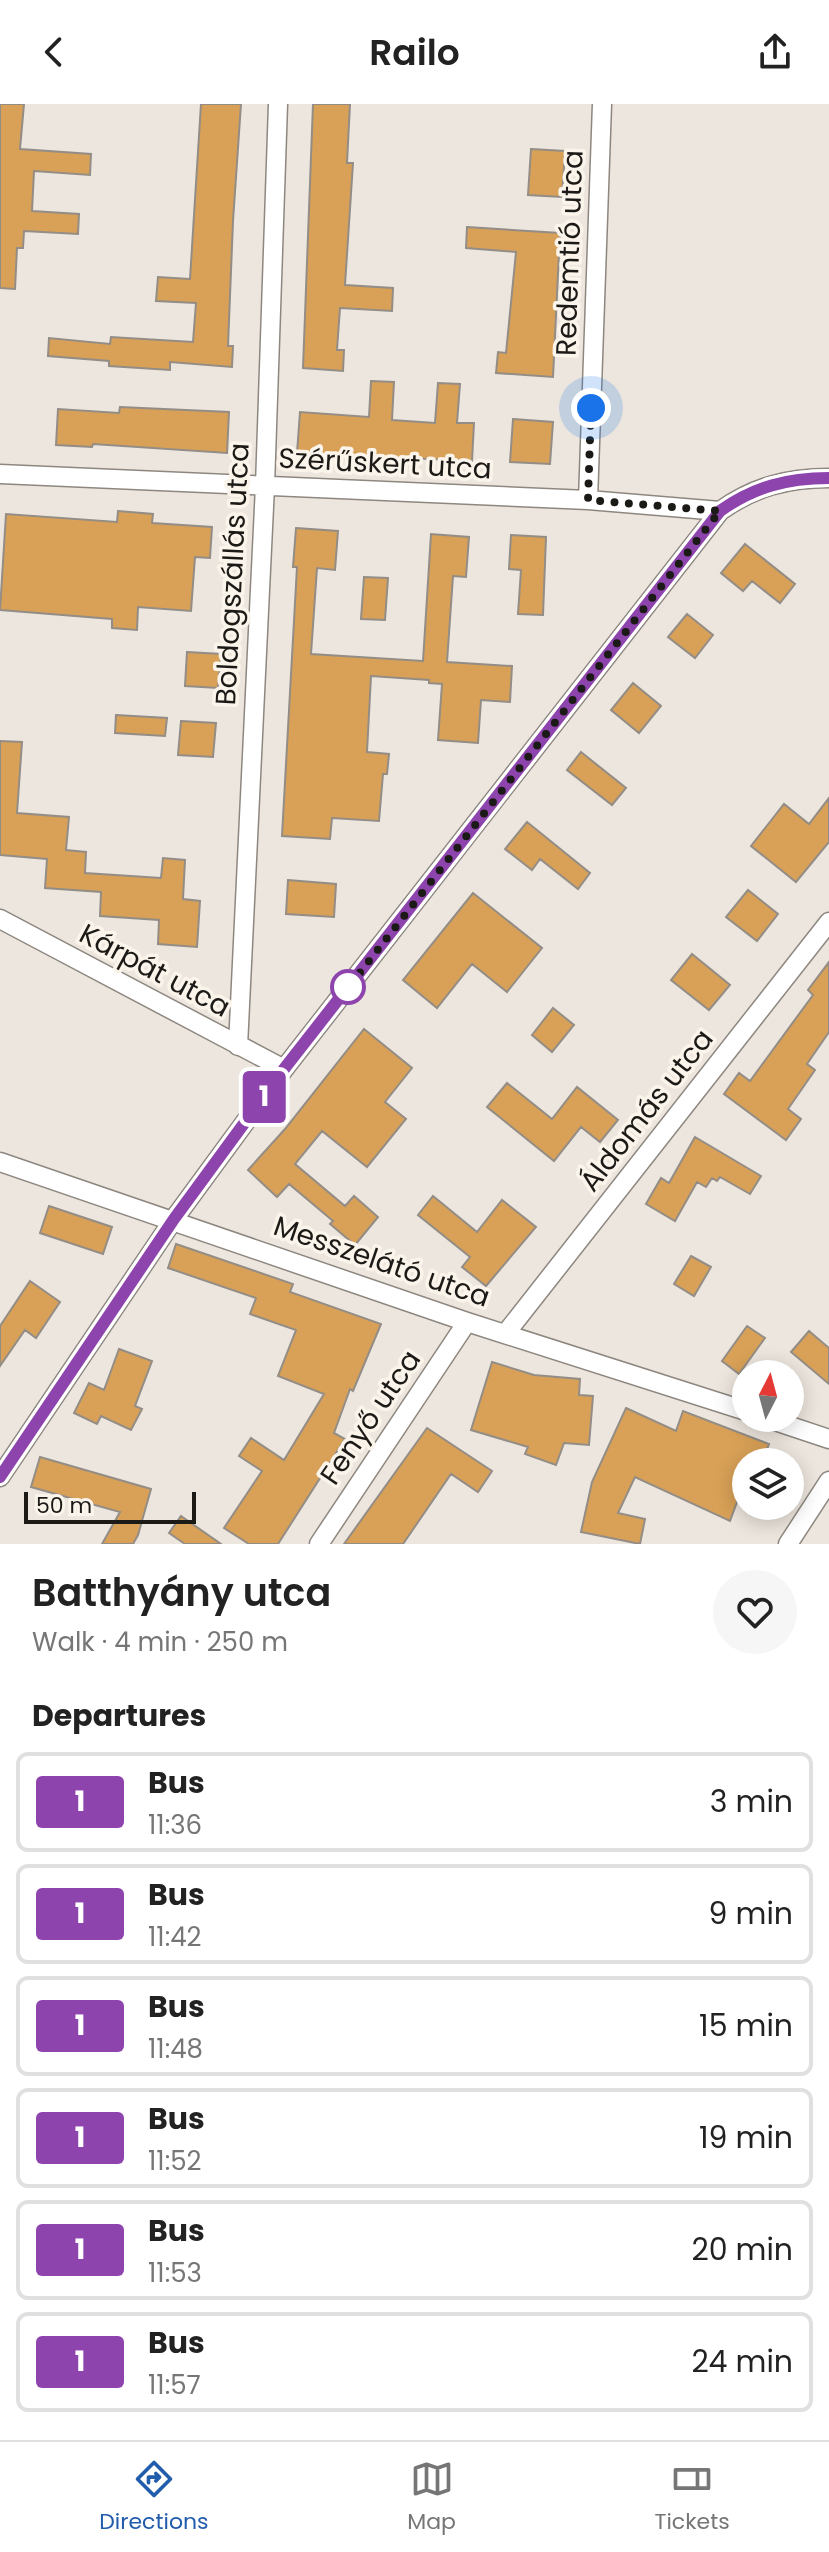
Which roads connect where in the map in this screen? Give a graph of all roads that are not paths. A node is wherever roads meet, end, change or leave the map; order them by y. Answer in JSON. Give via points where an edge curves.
{"nodes":[{"id":1,"x":278,"y":104,"type":"edge"},
{"id":2,"x":602,"y":104,"type":"edge"},
{"id":3,"x":0,"y":474,"type":"edge"},
{"id":4,"x":829,"y":478,"type":"edge"},
{"id":5,"x":265,"y":486,"type":"junction"},
{"id":6,"x":588,"y":500,"type":"junction"},
{"id":7,"x":720,"y":511,"type":"junction"},
{"id":8,"x":0,"y":919,"type":"edge"},
{"id":9,"x":829,"y":922,"type":"edge"},
{"id":10,"x":238,"y":1046,"type":"junction"},
{"id":11,"x":284,"y":1069,"type":"junction"},
{"id":12,"x":0,"y":1162,"type":"edge"},
{"id":13,"x":174,"y":1219,"type":"junction"},
{"id":14,"x":467,"y":1322,"type":"junction"},
{"id":15,"x":506,"y":1333,"type":"junction"},
{"id":16,"x":732,"y":1406,"type":"edge"},
{"id":17,"x":804,"y":1431,"type":"edge"},
{"id":18,"x":829,"y":1439,"type":"edge"},
{"id":19,"x":0,"y":1477,"type":"edge"},
{"id":20,"x":829,"y":1481,"type":"edge"},
{"id":21,"x":319,"y":1544,"type":"edge"},
{"id":22,"x":788,"y":1544,"type":"edge"}],
"edges":[{"from":1,"to":5,"type":"street","name":"Boldogszállás utca"},
{"from":2,"to":6,"type":"street","name":"Redemtió utca"},
{"from":3,"to":5,"type":"street","name":"Szérűskert utca"},
{"from":4,"to":7,"type":"street","via":[[775,482]]},
{"from":5,"to":6,"type":"street","name":"Szérűskert utca"},
{"from":5,"to":10,"type":"street","name":"Boldogszállás utca"},
{"from":6,"to":7,"type":"street","name":"Szérűskert utca"},
{"from":7,"to":11,"type":"street"},
{"from":8,"to":10,"type":"street","name":"Kárpát utca"},
{"from":9,"to":15,"type":"street","name":"Áldomás utca"},
{"from":10,"to":11,"type":"street","name":"Kárpát utca"},
{"from":11,"to":13,"type":"street"},
{"from":12,"to":13,"type":"street","name":"Messzelátó utca"},
{"from":13,"to":14,"type":"street","name":"Messzelátó utca"},
{"from":13,"to":19,"type":"street"},
{"from":14,"to":15,"type":"street","name":"Messzelátó utca"},
{"from":14,"to":21,"type":"street","name":"Fenyő utca"},
{"from":15,"to":16,"type":"street","name":"Messzelátó utca"},
{"from":17,"to":18,"type":"street"},
{"from":20,"to":22,"type":"street"}]}
